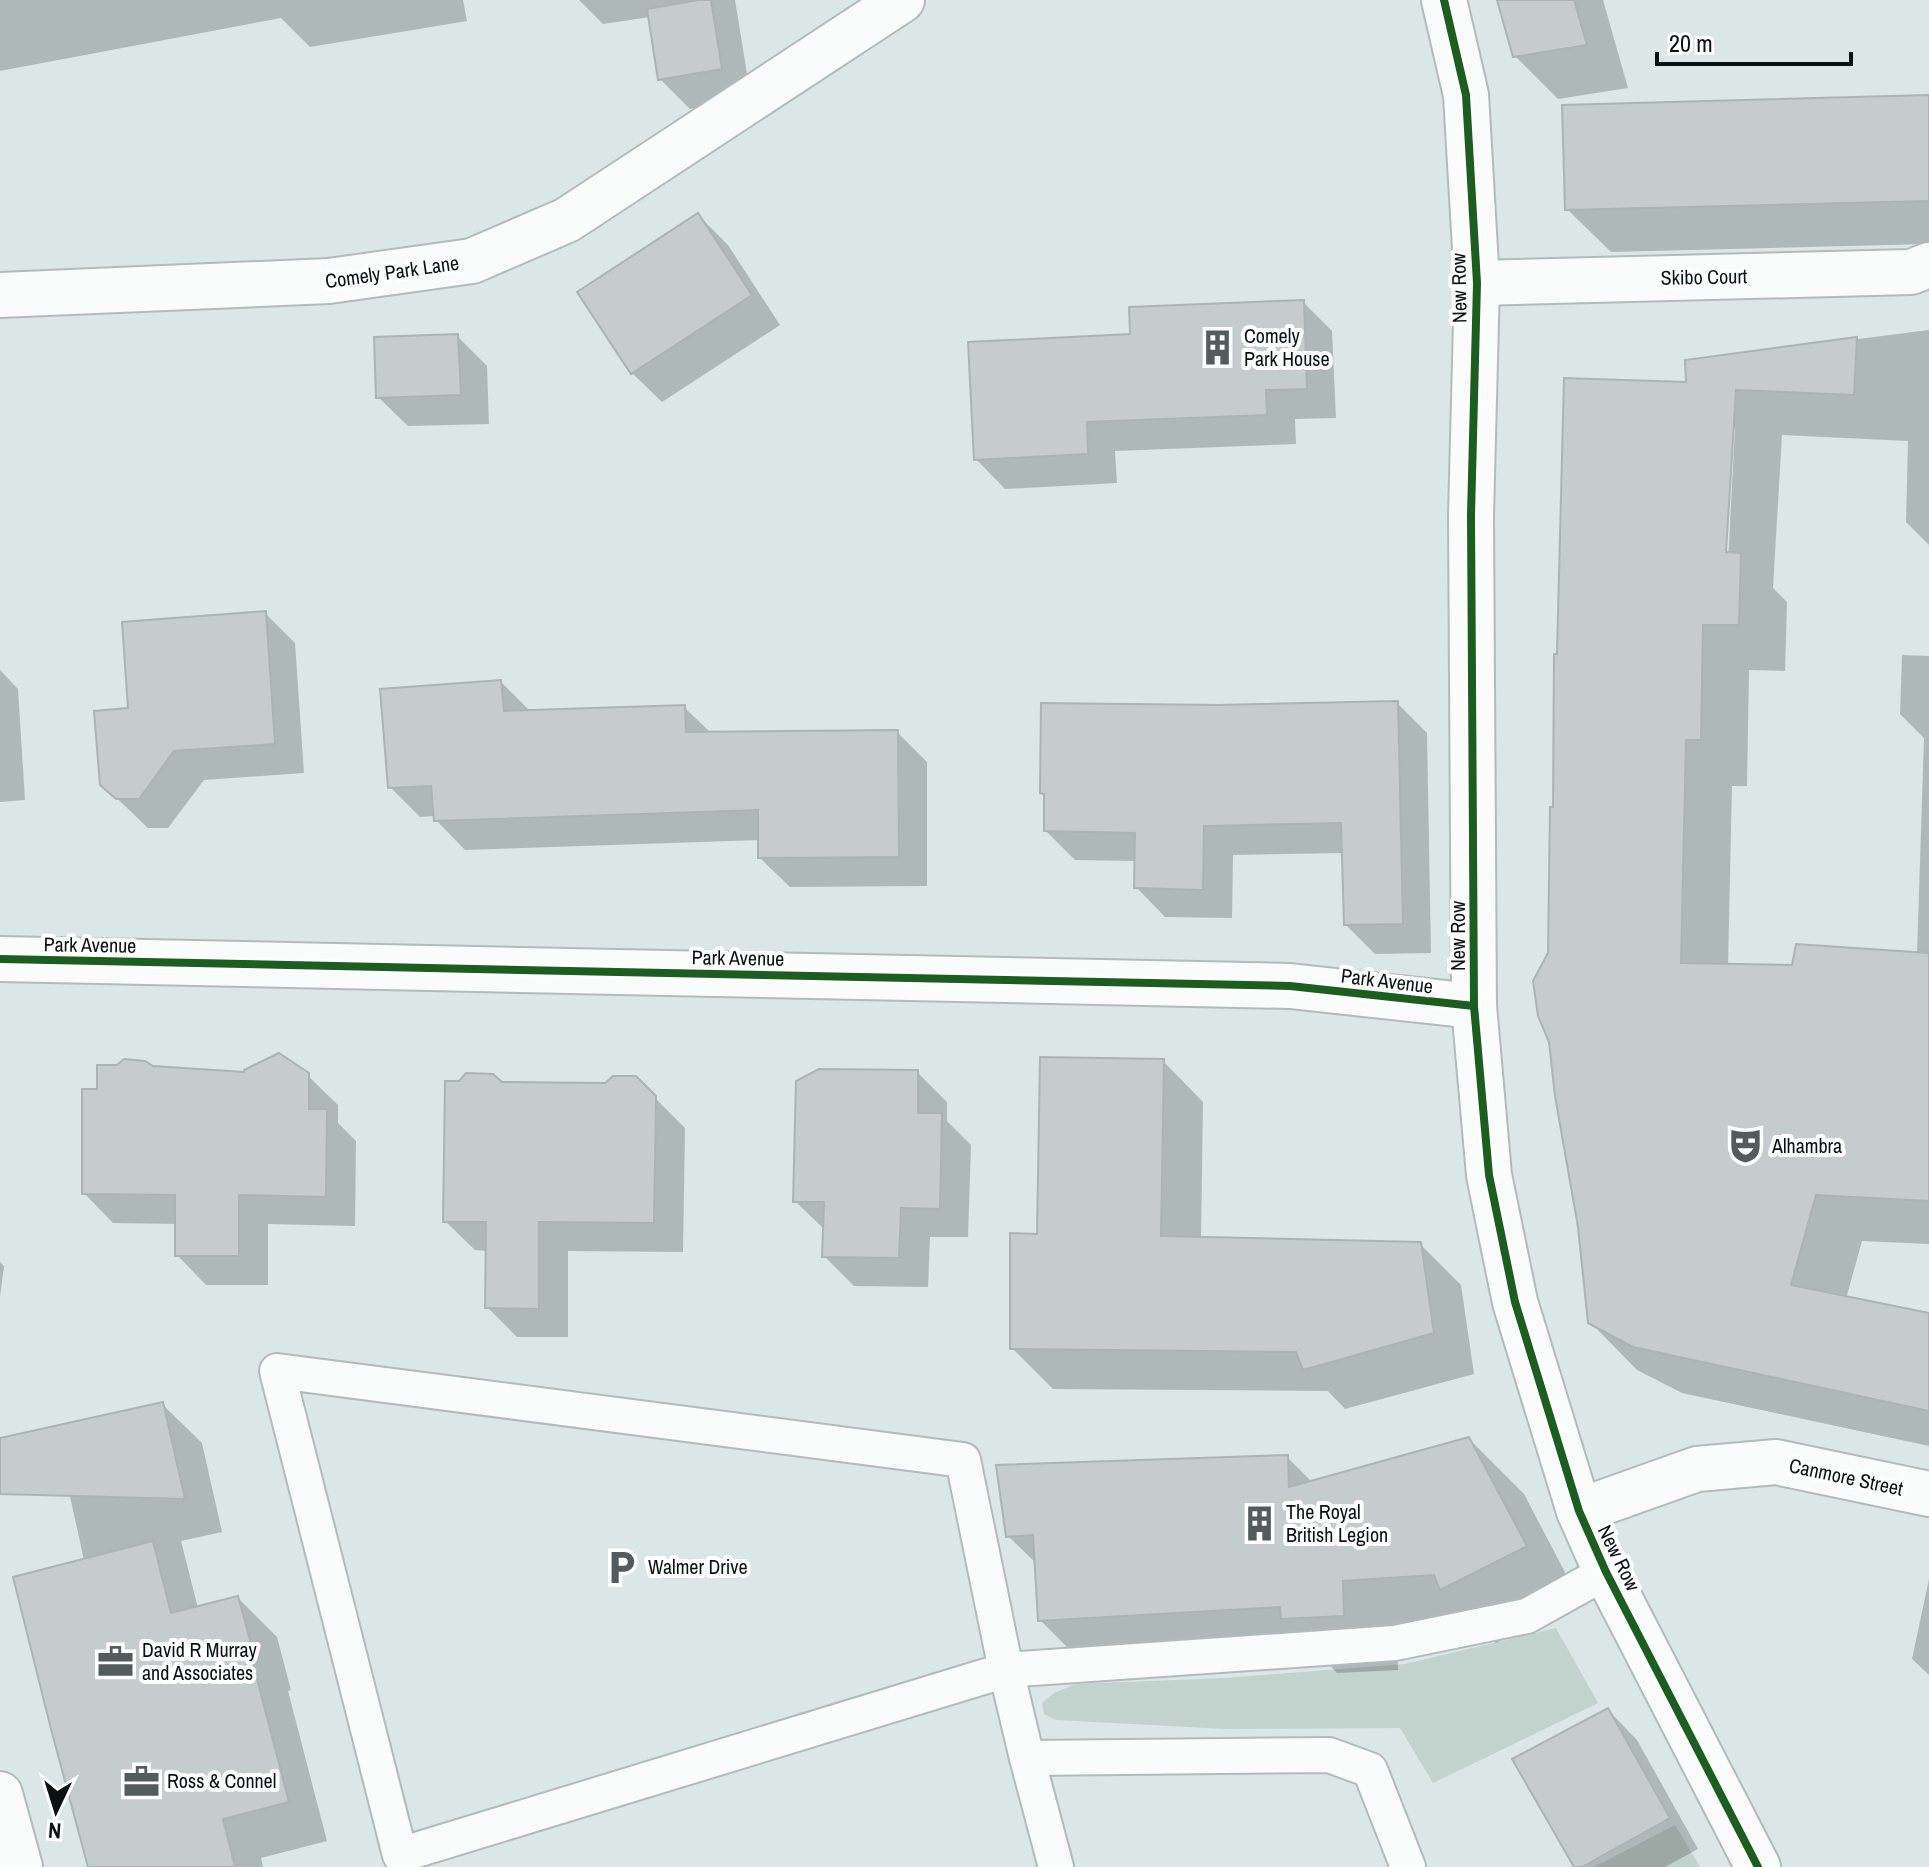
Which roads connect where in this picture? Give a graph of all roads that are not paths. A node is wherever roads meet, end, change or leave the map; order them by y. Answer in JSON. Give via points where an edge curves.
{"nodes":[{"id":1,"x":902,"y":0,"type":"edge"},
{"id":2,"x":1444,"y":0,"type":"edge"},
{"id":3,"x":1929,"y":265,"type":"edge"},
{"id":4,"x":1477,"y":283,"type":"junction"},
{"id":5,"x":0,"y":295,"type":"edge"},
{"id":6,"x":0,"y":959,"type":"edge"},
{"id":7,"x":1474,"y":1006,"type":"junction"},
{"id":8,"x":1929,"y":1494,"type":"edge"},
{"id":9,"x":1579,"y":1511,"type":"junction"},
{"id":10,"x":1606,"y":1572,"type":"junction"},
{"id":11,"x":1006,"y":1670,"type":"junction"},
{"id":12,"x":1027,"y":1758,"type":"junction"},
{"id":13,"x":0,"y":1794,"type":"edge"},
{"id":14,"x":20,"y":1867,"type":"edge"},
{"id":15,"x":1056,"y":1867,"type":"edge"},
{"id":16,"x":1408,"y":1867,"type":"edge"},
{"id":17,"x":1758,"y":1867,"type":"edge"}],
"edges":[{"from":1,"to":5,"type":"street","name":"Comely Park Lane","via":[[567,220],[472,261],[329,281]]},
{"from":2,"to":4,"type":"street","name":"New Row","via":[[1466,95]]},
{"from":3,"to":4,"type":"street","name":"Skibo Court","via":[[1911,272]]},
{"from":4,"to":7,"type":"street","name":"New Row","via":[[1471,515]]},
{"from":6,"to":7,"type":"street","name":"Park Avenue","via":[[1290,986]]},
{"from":7,"to":9,"type":"street","name":"New Row","via":[[1489,1175],[1512,1288]]},
{"from":8,"to":9,"type":"street","name":"Canmore Street","via":[[1776,1462],[1697,1469]]},
{"from":9,"to":10,"type":"street","name":"New Row"},
{"from":10,"to":11,"type":"lane","via":[[1527,1616],[1395,1643]]},
{"from":10,"to":17,"type":"street","name":"New Row"},
{"from":11,"to":11,"type":"lane","via":[[400,1855],[277,1371],[963,1460]]},
{"from":11,"to":12,"type":"lane"},
{"from":12,"to":15,"type":"lane"},
{"from":12,"to":16,"type":"lane","via":[[1329,1755],[1370,1770]]},
{"from":13,"to":14,"type":"street"}]}
